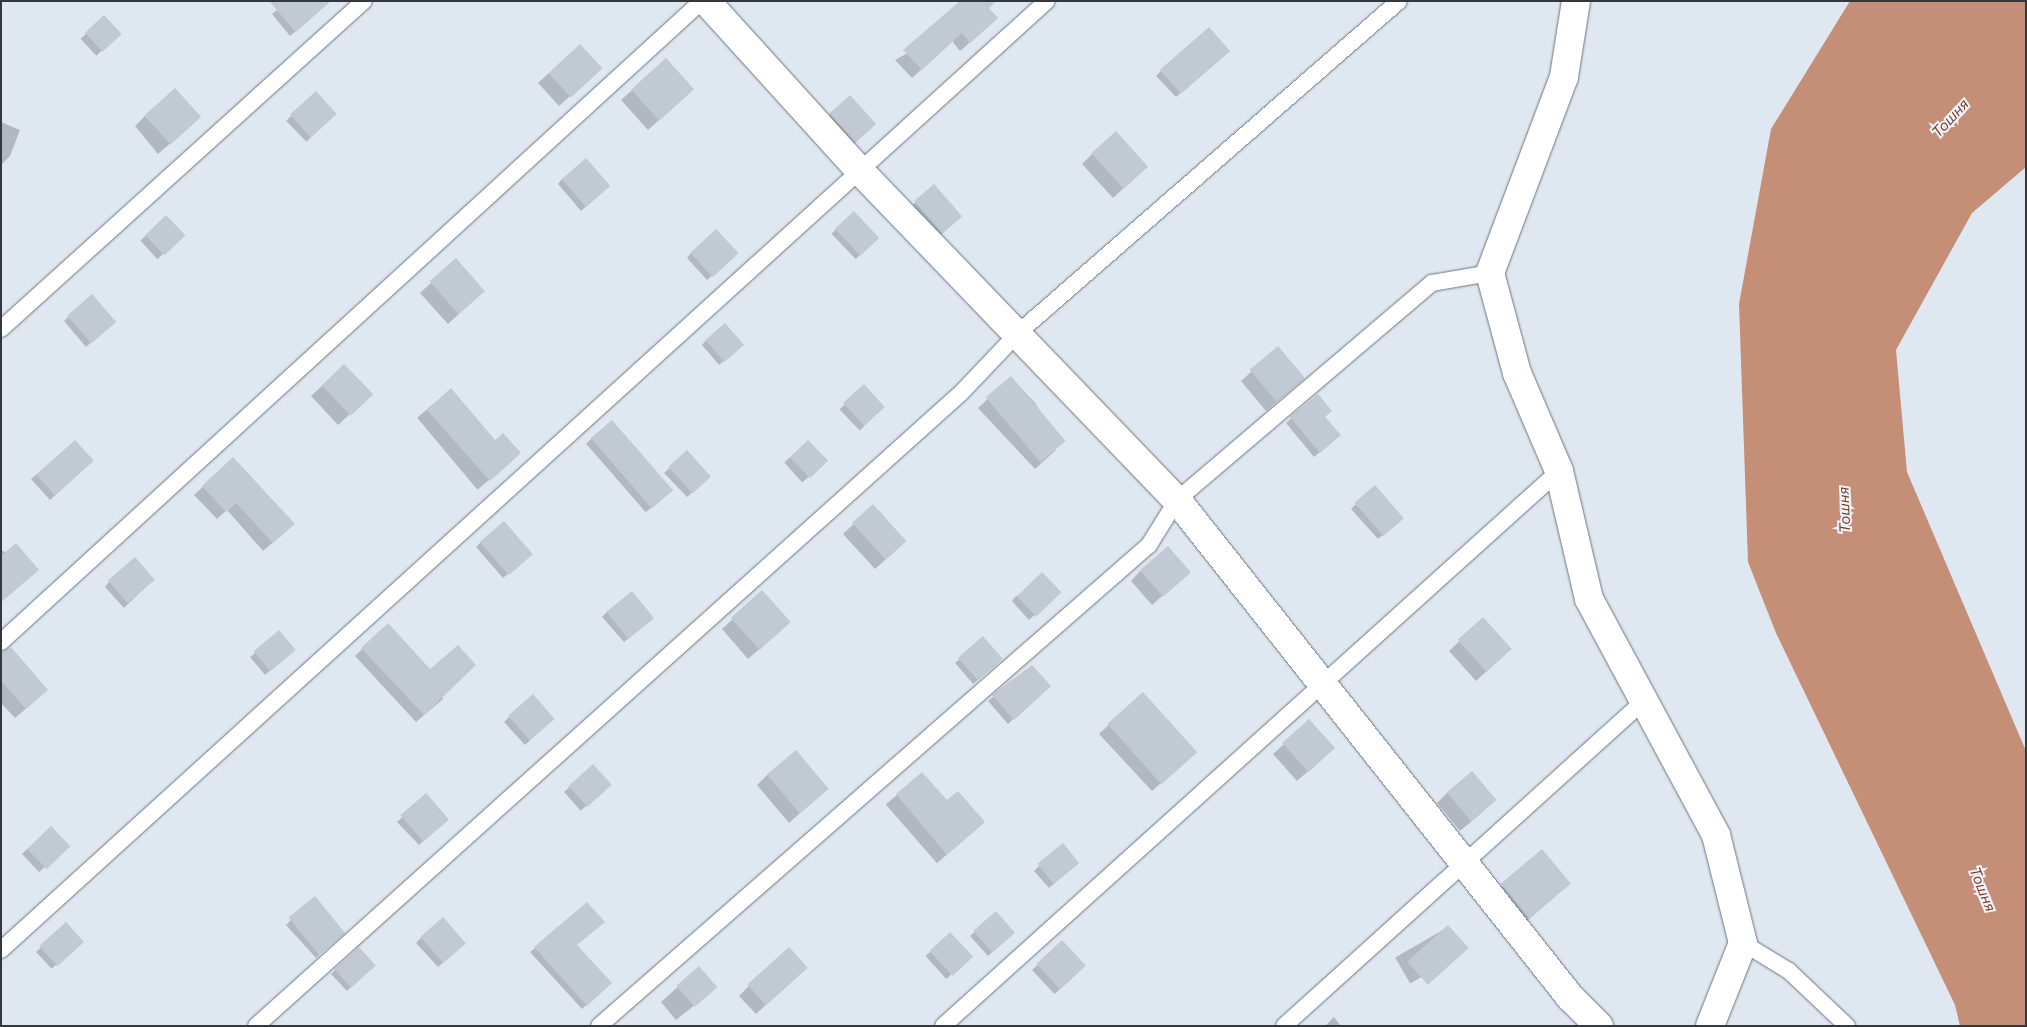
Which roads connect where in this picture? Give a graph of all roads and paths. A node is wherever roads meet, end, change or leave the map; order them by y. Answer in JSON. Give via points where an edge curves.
{"nodes":[{"id":1,"x":364,"y":1,"type":"edge"},
{"id":2,"x":702,"y":1,"type":"edge"},
{"id":3,"x":706,"y":1,"type":"edge"},
{"id":4,"x":1048,"y":1,"type":"edge"},
{"id":5,"x":1399,"y":1,"type":"edge"},
{"id":6,"x":1576,"y":1,"type":"edge"},
{"id":7,"x":859,"y":170,"type":"junction"},
{"id":8,"x":1490,"y":273,"type":"junction"},
{"id":9,"x":1,"y":329,"type":"edge"},
{"id":10,"x":1018,"y":333,"type":"junction"},
{"id":11,"x":1559,"y":471,"type":"junction"},
{"id":12,"x":1177,"y":500,"type":"junction"},
{"id":13,"x":1,"y":642,"type":"edge"},
{"id":14,"x":1323,"y":681,"type":"junction"},
{"id":15,"x":1644,"y":701,"type":"junction"},
{"id":16,"x":1467,"y":861,"type":"junction"},
{"id":17,"x":1743,"y":944,"type":"junction"},
{"id":18,"x":1,"y":950,"type":"edge"},
{"id":19,"x":256,"y":1026,"type":"edge"},
{"id":20,"x":599,"y":1026,"type":"edge"},
{"id":21,"x":943,"y":1026,"type":"edge"},
{"id":22,"x":1284,"y":1026,"type":"edge"},
{"id":23,"x":1599,"y":1026,"type":"edge"},
{"id":24,"x":1710,"y":1026,"type":"edge"},
{"id":25,"x":1847,"y":1026,"type":"edge"}],
"edges":[{"from":1,"to":9,"type":"lane"},
{"from":2,"to":13,"type":"lane","via":[[652,52]]},
{"from":3,"to":7,"type":"street"},
{"from":4,"to":7,"type":"lane"},
{"from":5,"to":10,"type":"lane"},
{"from":6,"to":8,"type":"street","via":[[1564,77]]},
{"from":7,"to":10,"type":"street"},
{"from":7,"to":18,"type":"lane"},
{"from":8,"to":11,"type":"street","via":[[1517,372]]},
{"from":8,"to":12,"type":"lane","via":[[1432,283]]},
{"from":10,"to":12,"type":"street"},
{"from":10,"to":19,"type":"lane","via":[[961,394]]},
{"from":11,"to":14,"type":"lane"},
{"from":11,"to":15,"type":"street","via":[[1589,599]]},
{"from":12,"to":14,"type":"street"},
{"from":12,"to":20,"type":"lane","via":[[1149,544]]},
{"from":14,"to":16,"type":"street"},
{"from":14,"to":21,"type":"lane"},
{"from":15,"to":16,"type":"lane"},
{"from":15,"to":17,"type":"street","via":[[1716,835]]},
{"from":16,"to":22,"type":"lane"},
{"from":16,"to":23,"type":"street","via":[[1570,996]]},
{"from":17,"to":24,"type":"street"},
{"from":17,"to":25,"type":"lane","via":[[1789,971]]}]}
